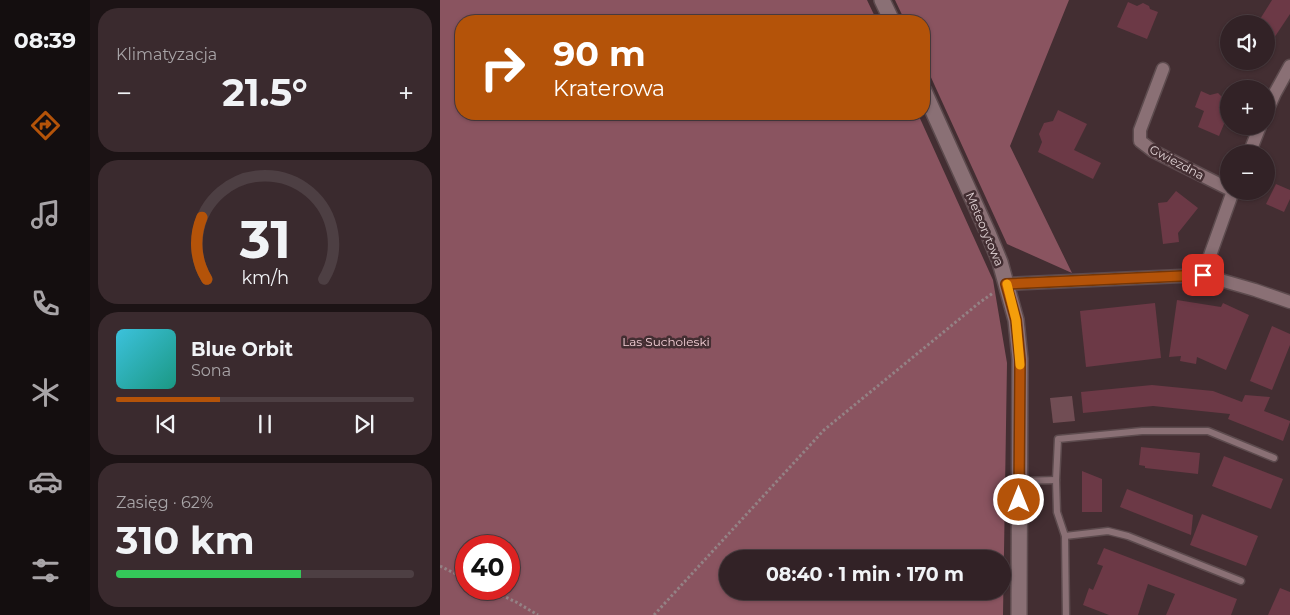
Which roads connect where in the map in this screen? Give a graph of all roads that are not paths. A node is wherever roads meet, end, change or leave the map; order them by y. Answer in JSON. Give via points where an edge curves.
{"nodes":[{"id":1,"x":882,"y":0,"type":"edge"},
{"id":2,"x":889,"y":15,"type":"edge"},
{"id":3,"x":1290,"y":66,"type":"edge"},
{"id":4,"x":1163,"y":69,"type":"dead end"},
{"id":5,"x":1275,"y":93,"type":"edge"},
{"id":6,"x":930,"y":104,"type":"edge"},
{"id":7,"x":1220,"y":184,"type":"edge"},
{"id":8,"x":1230,"y":200,"type":"edge"},
{"id":9,"x":1203,"y":275,"type":"junction"},
{"id":10,"x":1006,"y":284,"type":"junction"},
{"id":11,"x":1290,"y":302,"type":"edge"},
{"id":12,"x":1274,"y":458,"type":"dead end"},
{"id":13,"x":1056,"y":480,"type":"junction"},
{"id":14,"x":1019,"y":481,"type":"junction"},
{"id":15,"x":1065,"y":536,"type":"junction"},
{"id":16,"x":1241,"y":581,"type":"dead end"},
{"id":17,"x":1019,"y":615,"type":"edge"},
{"id":18,"x":1066,"y":615,"type":"edge"}],
"edges":[{"from":1,"to":2,"type":"street"},
{"from":3,"to":5,"type":"street"},
{"from":4,"to":7,"type":"street","name":"Gwiezdna","via":[[1140,130],[1140,141],[1153,151]]},
{"from":6,"to":10,"type":"street","name":"Meteorytowa","via":[[988,233]]},
{"from":8,"to":9,"type":"street"},
{"from":9,"to":10,"type":"street"},
{"from":9,"to":11,"type":"street"},
{"from":10,"to":14,"type":"street","name":"Meteorytowa","via":[[1016,320],[1020,360]]},
{"from":12,"to":13,"type":"lane","via":[[1208,432],[1142,431],[1058,439]]},
{"from":13,"to":14,"type":"lane"},
{"from":13,"to":15,"type":"lane","via":[[1058,512]]},
{"from":14,"to":17,"type":"street","name":"Meteorytowa"},
{"from":15,"to":16,"type":"lane","via":[[1108,530]]},
{"from":15,"to":18,"type":"lane"}]}
